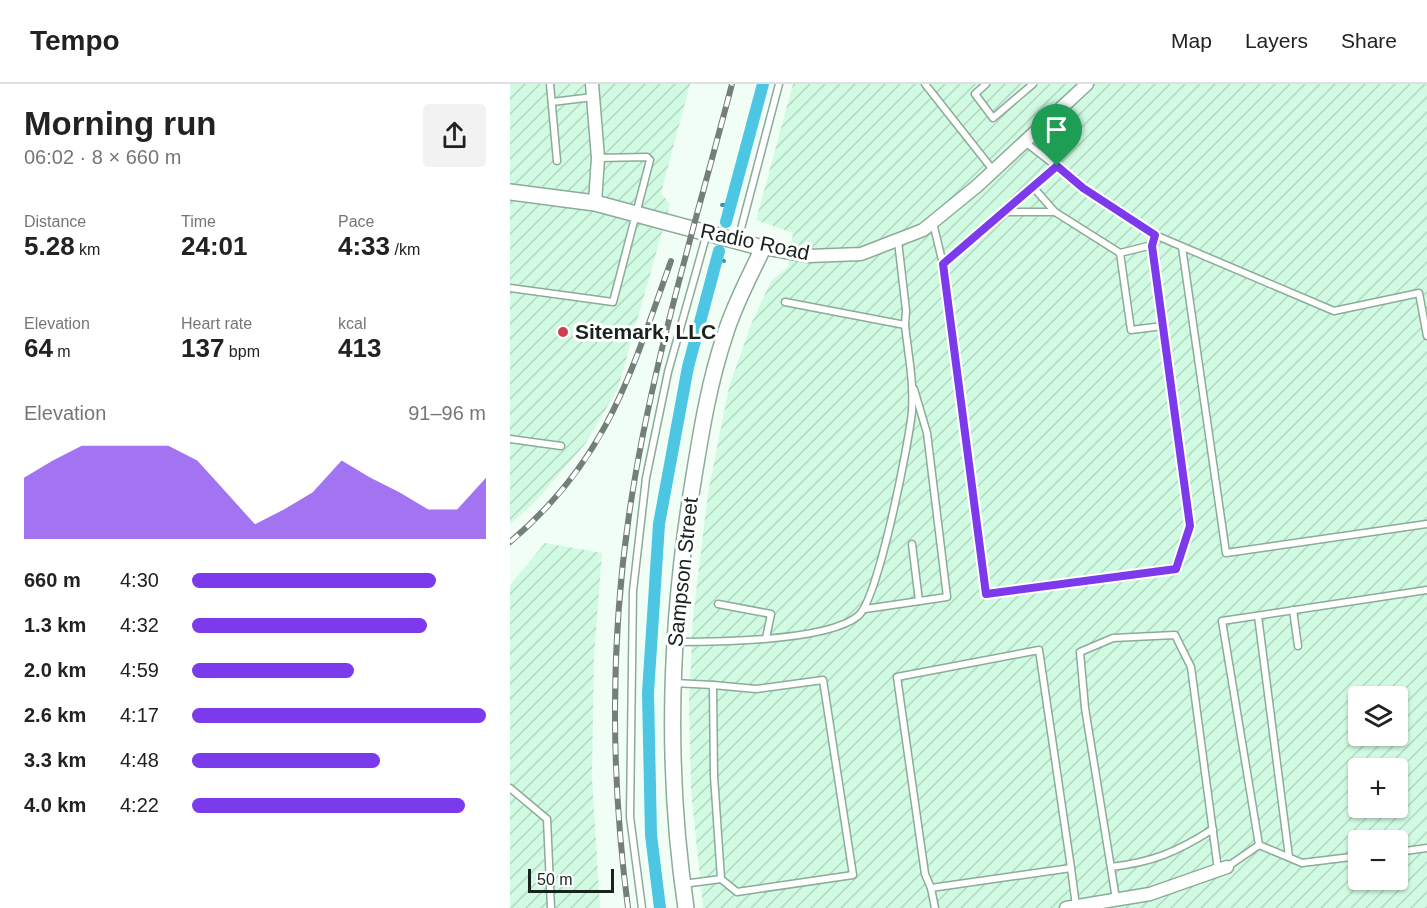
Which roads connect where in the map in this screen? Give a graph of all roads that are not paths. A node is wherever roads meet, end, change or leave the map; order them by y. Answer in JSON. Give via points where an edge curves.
{"nodes":[{"id":1,"x":550,"y":84,"type":"edge"},
{"id":2,"x":779,"y":84,"type":"edge"},
{"id":3,"x":925,"y":84,"type":"edge"},
{"id":4,"x":986,"y":84,"type":"edge"},
{"id":5,"x":1033,"y":84,"type":"edge"},
{"id":6,"x":1087,"y":84,"type":"edge"},
{"id":7,"x":1074,"y":88,"type":"edge"},
{"id":8,"x":592,"y":90,"type":"edge"},
{"id":9,"x":552,"y":102,"type":"junction"},
{"id":10,"x":1025,"y":142,"type":"junction"},
{"id":11,"x":598,"y":158,"type":"junction"},
{"id":12,"x":557,"y":161,"type":"dead end"},
{"id":13,"x":1057,"y":166,"type":"junction"},
{"id":14,"x":993,"y":171,"type":"junction"},
{"id":15,"x":1033,"y":187,"type":"junction"},
{"id":16,"x":510,"y":192,"type":"edge"},
{"id":17,"x":595,"y":203,"type":"junction"},
{"id":18,"x":1004,"y":212,"type":"junction"},
{"id":19,"x":1055,"y":212,"type":"junction"},
{"id":20,"x":636,"y":215,"type":"junction"},
{"id":21,"x":933,"y":223,"type":"junction"},
{"id":22,"x":710,"y":233,"type":"junction"},
{"id":23,"x":1155,"y":235,"type":"junction"},
{"id":24,"x":735,"y":240,"type":"junction"},
{"id":25,"x":898,"y":241,"type":"junction"},
{"id":26,"x":1152,"y":246,"type":"junction"},
{"id":27,"x":1182,"y":247,"type":"junction"},
{"id":28,"x":763,"y":248,"type":"junction"},
{"id":29,"x":1120,"y":254,"type":"junction"},
{"id":30,"x":943,"y":264,"type":"junction"},
{"id":31,"x":510,"y":288,"type":"edge"},
{"id":32,"x":785,"y":302,"type":"dead end"},
{"id":33,"x":905,"y":325,"type":"junction"},
{"id":34,"x":1163,"y":326,"type":"junction"},
{"id":35,"x":1427,"y":336,"type":"edge"},
{"id":36,"x":912,"y":383,"type":"junction"},
{"id":37,"x":510,"y":440,"type":"edge"},
{"id":38,"x":561,"y":446,"type":"dead end"},
{"id":39,"x":1427,"y":525,"type":"edge"},
{"id":40,"x":912,"y":544,"type":"dead end"},
{"id":41,"x":1427,"y":590,"type":"edge"},
{"id":42,"x":919,"y":601,"type":"junction"},
{"id":43,"x":718,"y":604,"type":"dead end"},
{"id":44,"x":866,"y":609,"type":"junction"},
{"id":45,"x":1293,"y":610,"type":"junction"},
{"id":46,"x":1258,"y":616,"type":"junction"},
{"id":47,"x":766,"y":638,"type":"junction"},
{"id":48,"x":675,"y":642,"type":"junction"},
{"id":49,"x":1298,"y":646,"type":"dead end"},
{"id":50,"x":673,"y":682,"type":"junction"},
{"id":51,"x":713,"y":685,"type":"junction"},
{"id":52,"x":510,"y":788,"type":"edge"},
{"id":53,"x":1213,"y":829,"type":"junction"},
{"id":54,"x":1258,"y":844,"type":"junction"},
{"id":55,"x":1427,"y":848,"type":"edge"},
{"id":56,"x":1408,"y":851,"type":"edge"},
{"id":57,"x":1289,"y":857,"type":"junction"},
{"id":58,"x":1348,"y":857,"type":"edge"},
{"id":59,"x":1111,"y":867,"type":"junction"},
{"id":60,"x":1071,"y":868,"type":"junction"},
{"id":61,"x":1222,"y":869,"type":"junction"},
{"id":62,"x":721,"y":879,"type":"junction"},
{"id":63,"x":683,"y":884,"type":"junction"},
{"id":64,"x":931,"y":888,"type":"junction"},
{"id":65,"x":1116,"y":900,"type":"junction"},
{"id":66,"x":1071,"y":907,"type":"edge"},
{"id":67,"x":551,"y":908,"type":"edge"},
{"id":68,"x":642,"y":908,"type":"edge"},
{"id":69,"x":686,"y":908,"type":"edge"},
{"id":70,"x":936,"y":908,"type":"edge"}],
"edges":[{"from":1,"to":9,"type":"lane"},
{"from":2,"to":24,"type":"lane"},
{"from":3,"to":14,"type":"lane"},
{"from":4,"to":5,"type":"lane","via":[[975,94],[993,118]]},
{"from":6,"to":7,"type":"street","name":"Radio Road"},
{"from":7,"to":10,"type":"street","name":"Radio Road"},
{"from":8,"to":9,"type":"lane"},
{"from":8,"to":11,"type":"street"},
{"from":9,"to":12,"type":"lane"},
{"from":10,"to":13,"type":"lane"},
{"from":10,"to":14,"type":"street","name":"Radio Road"},
{"from":11,"to":17,"type":"street"},
{"from":11,"to":20,"type":"lane","via":[[650,160]]},
{"from":13,"to":15,"type":"lane"},
{"from":13,"to":23,"type":"lane","via":[[1083,188]]},
{"from":14,"to":21,"type":"street","name":"Radio Road"},
{"from":15,"to":18,"type":"lane"},
{"from":15,"to":19,"type":"lane"},
{"from":16,"to":17,"type":"street","name":"Radio Road"},
{"from":17,"to":20,"type":"street","name":"Radio Road"},
{"from":18,"to":19,"type":"lane"},
{"from":18,"to":30,"type":"lane"},
{"from":19,"to":29,"type":"lane"},
{"from":20,"to":22,"type":"street","name":"Radio Road"},
{"from":20,"to":31,"type":"lane","via":[[613,302]]},
{"from":21,"to":25,"type":"street","name":"Radio Road"},
{"from":21,"to":30,"type":"lane"},
{"from":22,"to":24,"type":"street","name":"Radio Road"},
{"from":22,"to":68,"type":"lane","via":[[665,382],[646,478],[633,591],[630,817]]},
{"from":23,"to":26,"type":"lane"},
{"from":23,"to":27,"type":"lane"},
{"from":24,"to":28,"type":"street","name":"Radio Road"},
{"from":25,"to":28,"type":"street","name":"Radio Road","via":[[861,254],[809,256]]},
{"from":25,"to":33,"type":"lane"},
{"from":26,"to":29,"type":"lane"},
{"from":26,"to":34,"type":"lane"},
{"from":27,"to":35,"type":"lane","via":[[1334,311],[1419,293]]},
{"from":27,"to":39,"type":"lane","via":[[1226,553]]},
{"from":28,"to":48,"type":"street","name":"Sampson Street","via":[[725,334],[701,433],[684,535]]},
{"from":29,"to":34,"type":"lane","via":[[1131,330]]},
{"from":30,"to":34,"type":"lane","via":[[986,594],[1176,569],[1190,526]]},
{"from":32,"to":33,"type":"lane"},
{"from":33,"to":36,"type":"lane"},
{"from":36,"to":42,"type":"lane","via":[[927,433],[947,597]]},
{"from":36,"to":44,"type":"lane","via":[[912,412],[888,532]]},
{"from":37,"to":38,"type":"lane"},
{"from":40,"to":42,"type":"lane"},
{"from":41,"to":45,"type":"lane"},
{"from":42,"to":44,"type":"lane"},
{"from":43,"to":47,"type":"lane","via":[[771,614]]},
{"from":44,"to":47,"type":"lane","via":[[838,628]]},
{"from":45,"to":46,"type":"lane"},
{"from":45,"to":49,"type":"lane"},
{"from":46,"to":54,"type":"lane","via":[[1222,621]]},
{"from":46,"to":57,"type":"lane"},
{"from":47,"to":48,"type":"lane"},
{"from":48,"to":50,"type":"street","name":"Sampson Street"},
{"from":50,"to":51,"type":"lane"},
{"from":50,"to":63,"type":"street","name":"Sampson Street","via":[[675,814]]},
{"from":51,"to":62,"type":"lane"},
{"from":51,"to":62,"type":"lane","via":[[756,689],[824,680],[853,875],[737,892]]},
{"from":52,"to":67,"type":"lane","via":[[547,819]]},
{"from":53,"to":59,"type":"lane","via":[[1179,850],[1145,863]]},
{"from":53,"to":59,"type":"lane","via":[[1191,667],[1175,635],[1113,638],[1080,652],[1085,708]]},
{"from":53,"to":61,"type":"lane"},
{"from":54,"to":57,"type":"lane"},
{"from":54,"to":61,"type":"lane"},
{"from":55,"to":56,"type":"lane"},
{"from":57,"to":58,"type":"lane","via":[[1302,863]]},
{"from":59,"to":65,"type":"lane"},
{"from":60,"to":64,"type":"lane"},
{"from":60,"to":64,"type":"lane","via":[[1039,650],[897,676],[925,874]]},
{"from":60,"to":66,"type":"lane"},
{"from":61,"to":65,"type":"street","via":[[1150,894]]},
{"from":62,"to":63,"type":"lane"},
{"from":63,"to":69,"type":"street","name":"Sampson Street"},
{"from":64,"to":70,"type":"lane"},
{"from":65,"to":66,"type":"street"}]}
